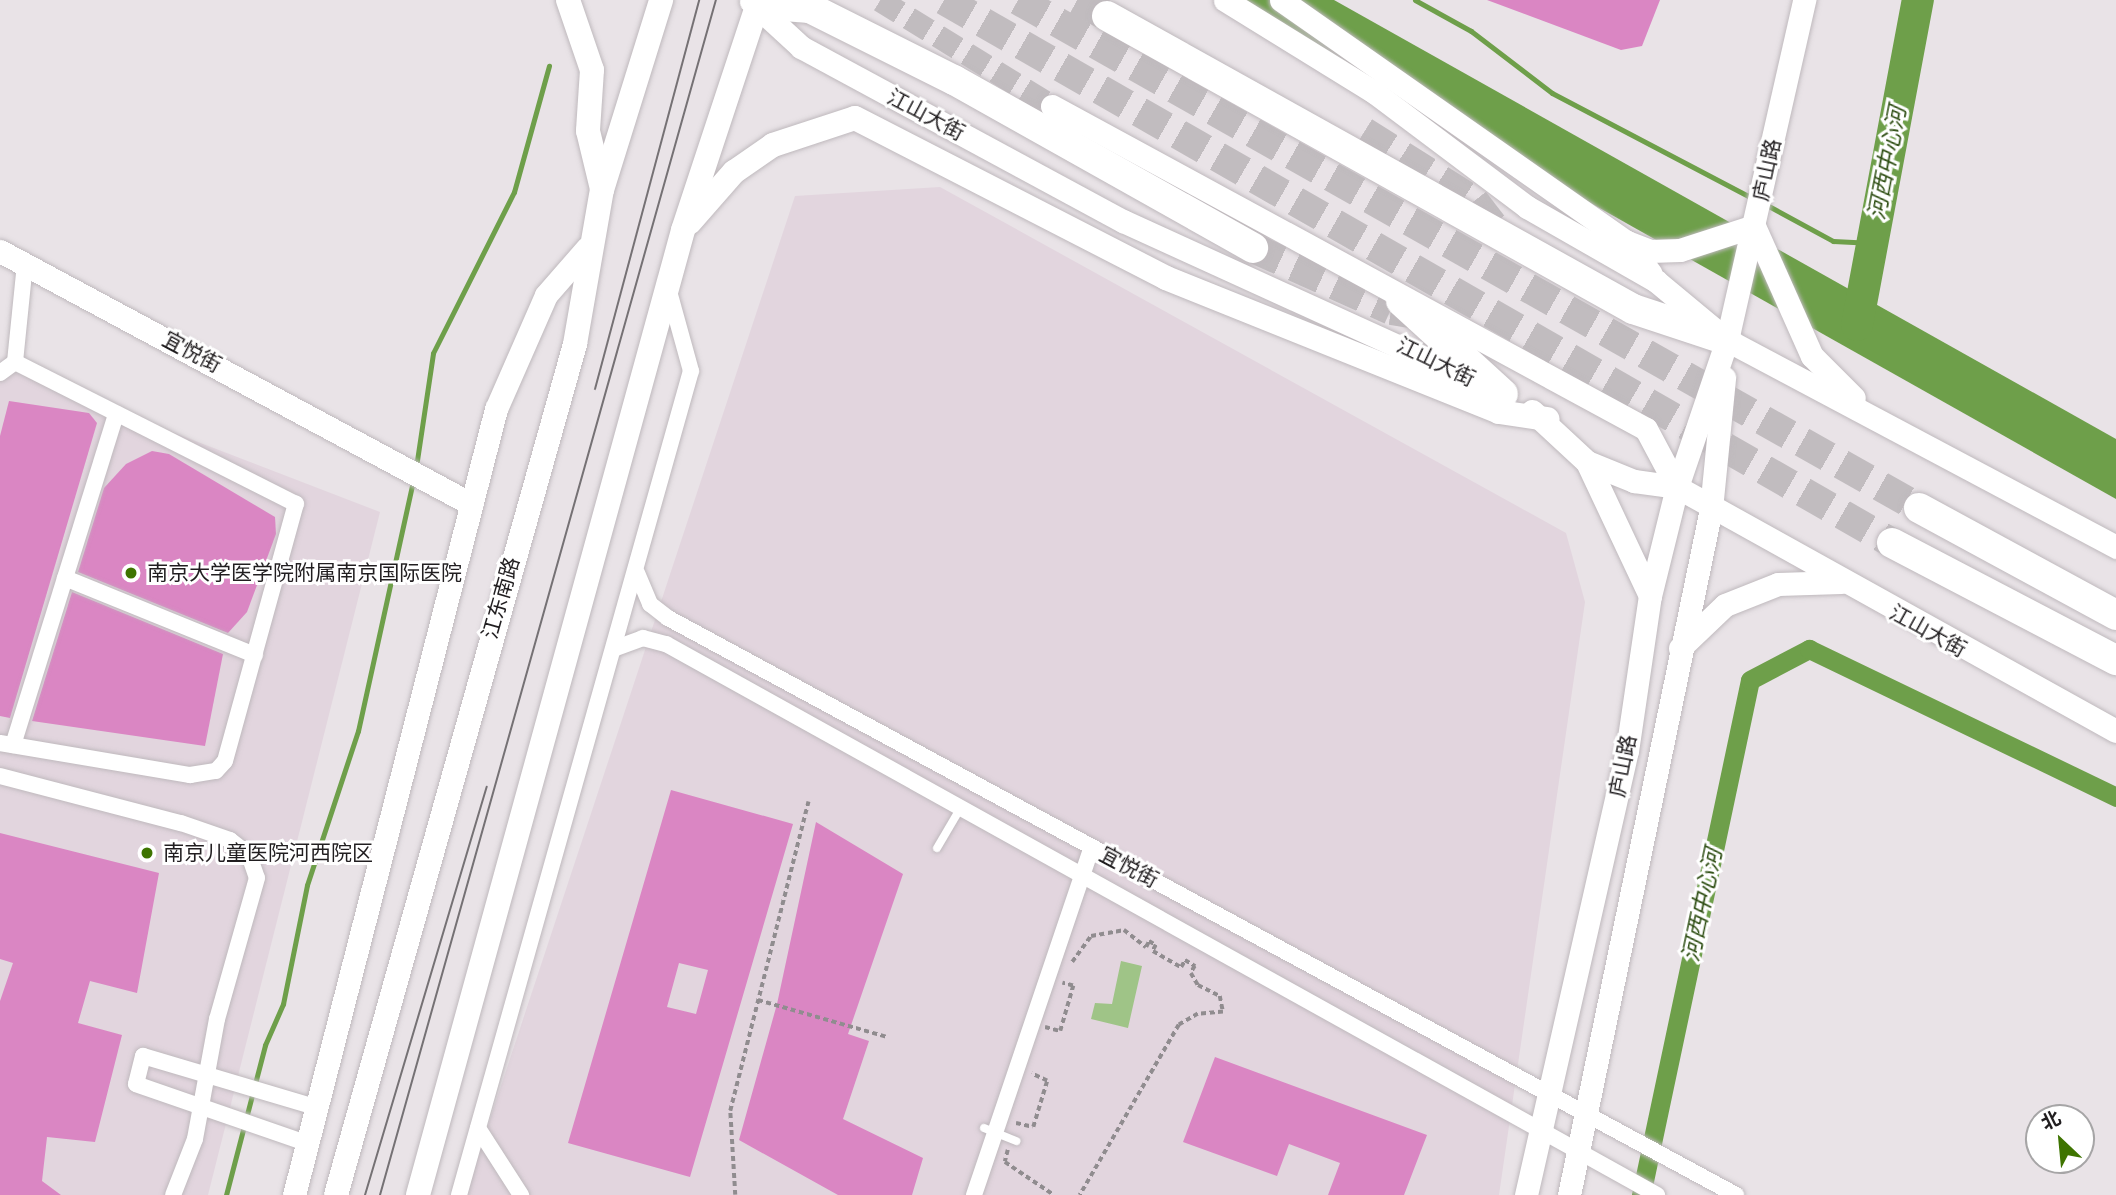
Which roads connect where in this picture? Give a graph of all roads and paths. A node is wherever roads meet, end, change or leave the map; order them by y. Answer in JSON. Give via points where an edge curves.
{"nodes":[{"id":1,"x":568,"y":0,"type":"edge"},
{"id":2,"x":661,"y":0,"type":"edge"},
{"id":3,"x":1225,"y":0,"type":"edge"},
{"id":4,"x":1281,"y":0,"type":"edge"},
{"id":5,"x":1804,"y":0,"type":"edge"},
{"id":6,"x":755,"y":1,"type":"edge"},
{"id":7,"x":1114,"y":8,"type":"edge"},
{"id":8,"x":1052,"y":106,"type":"tunnel mouth"},
{"id":9,"x":1364,"y":132,"type":"tunnel mouth"},
{"id":10,"x":602,"y":190,"type":"junction"},
{"id":11,"x":1755,"y":226,"type":"junction"},
{"id":12,"x":683,"y":230,"type":"junction"},
{"id":13,"x":1627,"y":243,"type":"junction"},
{"id":14,"x":587,"y":248,"type":"junction"},
{"id":15,"x":1254,"y":248,"type":"tunnel mouth"},
{"id":16,"x":0,"y":251,"type":"edge"},
{"id":17,"x":25,"y":264,"type":"junction"},
{"id":18,"x":1657,"y":281,"type":"junction"},
{"id":19,"x":669,"y":291,"type":"junction"},
{"id":20,"x":1401,"y":301,"type":"junction"},
{"id":21,"x":1727,"y":340,"type":"junction"},
{"id":22,"x":15,"y":362,"type":"junction"},
{"id":23,"x":0,"y":373,"type":"edge"},
{"id":24,"x":1503,"y":394,"type":"junction"},
{"id":25,"x":116,"y":414,"type":"junction"},
{"id":26,"x":1871,"y":415,"type":"junction"},
{"id":27,"x":1547,"y":419,"type":"junction"},
{"id":28,"x":1587,"y":462,"type":"junction"},
{"id":29,"x":1677,"y":487,"type":"junction"},
{"id":30,"x":462,"y":499,"type":"junction"},
{"id":31,"x":1919,"y":508,"type":"tunnel mouth"},
{"id":32,"x":1711,"y":509,"type":"junction"},
{"id":33,"x":1892,"y":543,"type":"tunnel mouth"},
{"id":34,"x":2116,"y":547,"type":"edge"},
{"id":35,"x":637,"y":573,"type":"junction"},
{"id":36,"x":65,"y":578,"type":"junction"},
{"id":37,"x":1841,"y":582,"type":"junction"},
{"id":38,"x":1650,"y":596,"type":"junction"},
{"id":39,"x":2116,"y":615,"type":"edge"},
{"id":40,"x":615,"y":648,"type":"junction"},
{"id":41,"x":1681,"y":648,"type":"junction"},
{"id":42,"x":255,"y":655,"type":"junction"},
{"id":43,"x":2116,"y":660,"type":"edge"},
{"id":44,"x":2116,"y":731,"type":"edge"},
{"id":45,"x":6,"y":744,"type":"edge"},
{"id":46,"x":0,"y":776,"type":"edge"},
{"id":47,"x":808,"y":802,"type":"dead end"},
{"id":48,"x":960,"y":808,"type":"junction"},
{"id":49,"x":1092,"y":847,"type":"junction"},
{"id":50,"x":937,"y":848,"type":"dead end"},
{"id":51,"x":1082,"y":877,"type":"junction"},
{"id":52,"x":758,"y":1000,"type":"junction"},
{"id":53,"x":887,"y":1037,"type":"dead end"},
{"id":54,"x":1041,"y":1040,"type":"dead end"},
{"id":55,"x":1035,"y":1064,"type":"dead end"},
{"id":56,"x":209,"y":1075,"type":"junction"},
{"id":57,"x":1550,"y":1093,"type":"junction"},
{"id":58,"x":202,"y":1107,"type":"junction"},
{"id":59,"x":315,"y":1107,"type":"junction"},
{"id":60,"x":1586,"y":1114,"type":"junction"},
{"id":61,"x":478,"y":1128,"type":"junction"},
{"id":62,"x":990,"y":1130,"type":"junction"},
{"id":63,"x":1540,"y":1134,"type":"junction"},
{"id":64,"x":1014,"y":1140,"type":"junction"},
{"id":65,"x":306,"y":1143,"type":"junction"},
{"id":66,"x":1578,"y":1153,"type":"junction"},
{"id":67,"x":1655,"y":1194,"type":"edge"},
{"id":68,"x":173,"y":1195,"type":"edge"},
{"id":69,"x":293,"y":1195,"type":"edge"},
{"id":70,"x":336,"y":1195,"type":"edge"},
{"id":71,"x":418,"y":1195,"type":"edge"},
{"id":72,"x":459,"y":1195,"type":"edge"},
{"id":73,"x":521,"y":1195,"type":"edge"},
{"id":74,"x":735,"y":1195,"type":"edge"},
{"id":75,"x":974,"y":1195,"type":"edge"},
{"id":76,"x":1054,"y":1195,"type":"edge"},
{"id":77,"x":1080,"y":1195,"type":"edge"},
{"id":78,"x":1526,"y":1195,"type":"edge"},
{"id":79,"x":1569,"y":1195,"type":"edge"},
{"id":80,"x":1737,"y":1195,"type":"edge"}],
"edges":[{"from":1,"to":10,"type":"main road","via":[[592,70],[588,131]]},
{"from":2,"to":10,"type":"main road","name":"江东南路"},
{"from":3,"to":18,"type":"main road","via":[[1374,92],[1527,207]]},
{"from":4,"to":13,"type":"main road"},
{"from":5,"to":11,"type":"main road","name":"庐山路"},
{"from":6,"to":12,"type":"main road","via":[[729,96]]},
{"from":6,"to":15,"type":"highway","via":[[822,14],[954,80]]},
{"from":6,"to":24,"type":"main road","name":"江山大街","via":[[801,47],[1123,221]]},
{"from":7,"to":9,"type":"highway"},
{"from":7,"to":21,"type":"highway","via":[[1633,309]]},
{"from":8,"to":20,"type":"main road"},
{"from":10,"to":14,"type":"main road","name":"江东南路"},
{"from":11,"to":13,"type":"main road","via":[[1679,250],[1650,251]]},
{"from":11,"to":21,"type":"main road","name":"庐山路"},
{"from":11,"to":26,"type":"main road","via":[[1812,356]]},
{"from":12,"to":19,"type":"main road"},
{"from":12,"to":27,"type":"main road","via":[[734,172],[773,145],[855,118],[1166,278],[1499,412]]},
{"from":13,"to":18,"type":"main road"},
{"from":14,"to":30,"type":"main road","via":[[546,295]]},
{"from":14,"to":70,"type":"main road","name":"江东南路","via":[[575,344]]},
{"from":16,"to":17,"type":"main road","name":"宜悦街"},
{"from":17,"to":22,"type":"street"},
{"from":17,"to":30,"type":"main road","name":"宜悦街"},
{"from":18,"to":21,"type":"main road"},
{"from":19,"to":35,"type":"street","via":[[691,371]]},
{"from":19,"to":71,"type":"main road"},
{"from":20,"to":24,"type":"highway"},
{"from":20,"to":29,"type":"main road","via":[[1498,345],[1646,429]]},
{"from":21,"to":26,"type":"main road"},
{"from":21,"to":29,"type":"main road","name":"庐山路"},
{"from":21,"to":32,"type":"main road","name":"庐山路"},
{"from":22,"to":23,"type":"street"},
{"from":22,"to":25,"type":"street"},
{"from":24,"to":27,"type":"main road","name":"江山大街"},
{"from":25,"to":36,"type":"street"},
{"from":25,"to":42,"type":"street","via":[[296,504]]},
{"from":26,"to":34,"type":"main road"},
{"from":27,"to":28,"type":"main road","name":"江山大街"},
{"from":28,"to":29,"type":"main road","name":"江山大街","via":[[1634,481]]},
{"from":28,"to":38,"type":"main road"},
{"from":29,"to":32,"type":"main road","name":"江山大街"},
{"from":29,"to":38,"type":"main road","name":"庐山路"},
{"from":30,"to":59,"type":"main road"},
{"from":31,"to":39,"type":"highway"},
{"from":32,"to":37,"type":"main road","name":"江山大街"},
{"from":32,"to":41,"type":"main road","name":"庐山路"},
{"from":33,"to":43,"type":"highway"},
{"from":35,"to":40,"type":"street"},
{"from":35,"to":49,"type":"street","name":"宜悦街","via":[[650,604],[667,618]]},
{"from":36,"to":42,"type":"street"},
{"from":36,"to":45,"type":"street"},
{"from":37,"to":41,"type":"main road","via":[[1778,584],[1725,605]]},
{"from":37,"to":44,"type":"main road","name":"江山大街"},
{"from":38,"to":57,"type":"main road","name":"庐山路","via":[[1628,751]]},
{"from":40,"to":48,"type":"street","name":"宜悦街","via":[[643,638],[666,644]]},
{"from":40,"to":61,"type":"street"},
{"from":41,"to":60,"type":"main road","name":"庐山路"},
{"from":42,"to":45,"type":"street","via":[[225,761],[205,776]]},
{"from":46,"to":56,"type":"street","via":[[181,823],[230,840],[249,855],[257,878],[217,1019]]},
{"from":47,"to":52,"type":"path"},
{"from":48,"to":50,"type":"lane"},
{"from":48,"to":51,"type":"street","name":"宜悦街"},
{"from":49,"to":51,"type":"street"},
{"from":49,"to":57,"type":"street","name":"宜悦街"},
{"from":51,"to":62,"type":"street"},
{"from":51,"to":63,"type":"street","name":"宜悦街"},
{"from":52,"to":53,"type":"path"},
{"from":52,"to":74,"type":"path","via":[[728,1123]]},
{"from":54,"to":77,"type":"path","via":[[1044,1027],[1060,1031],[1073,986],[1060,982],[1084,943],[1102,931],[1131,933],[1128,939],[1156,945],[1153,951],[1181,967],[1185,960],[1195,966],[1198,985],[1220,996],[1223,1012],[1198,1014],[1179,1025]]},
{"from":55,"to":64,"type":"path","via":[[1032,1077],[1046,1082],[1033,1127],[1017,1122]]},
{"from":56,"to":58,"type":"street"},
{"from":56,"to":58,"type":"street","via":[[143,1056],[136,1084]]},
{"from":56,"to":59,"type":"street"},
{"from":57,"to":60,"type":"street","name":"宜悦街"},
{"from":57,"to":63,"type":"main road","name":"庐山路"},
{"from":58,"to":65,"type":"street"},
{"from":58,"to":68,"type":"street"},
{"from":59,"to":65,"type":"main road"},
{"from":60,"to":66,"type":"main road","name":"庐山路"},
{"from":60,"to":80,"type":"street","name":"宜悦街"},
{"from":61,"to":72,"type":"street"},
{"from":61,"to":73,"type":"street"},
{"from":62,"to":64,"type":"lane"},
{"from":62,"to":75,"type":"street"},
{"from":63,"to":66,"type":"street","name":"宜悦街"},
{"from":63,"to":78,"type":"main road","name":"庐山路"},
{"from":64,"to":76,"type":"path","via":[[1005,1162]]},
{"from":65,"to":69,"type":"main road"},
{"from":66,"to":67,"type":"street","name":"宜悦街"},
{"from":66,"to":79,"type":"main road","name":"庐山路"}]}
